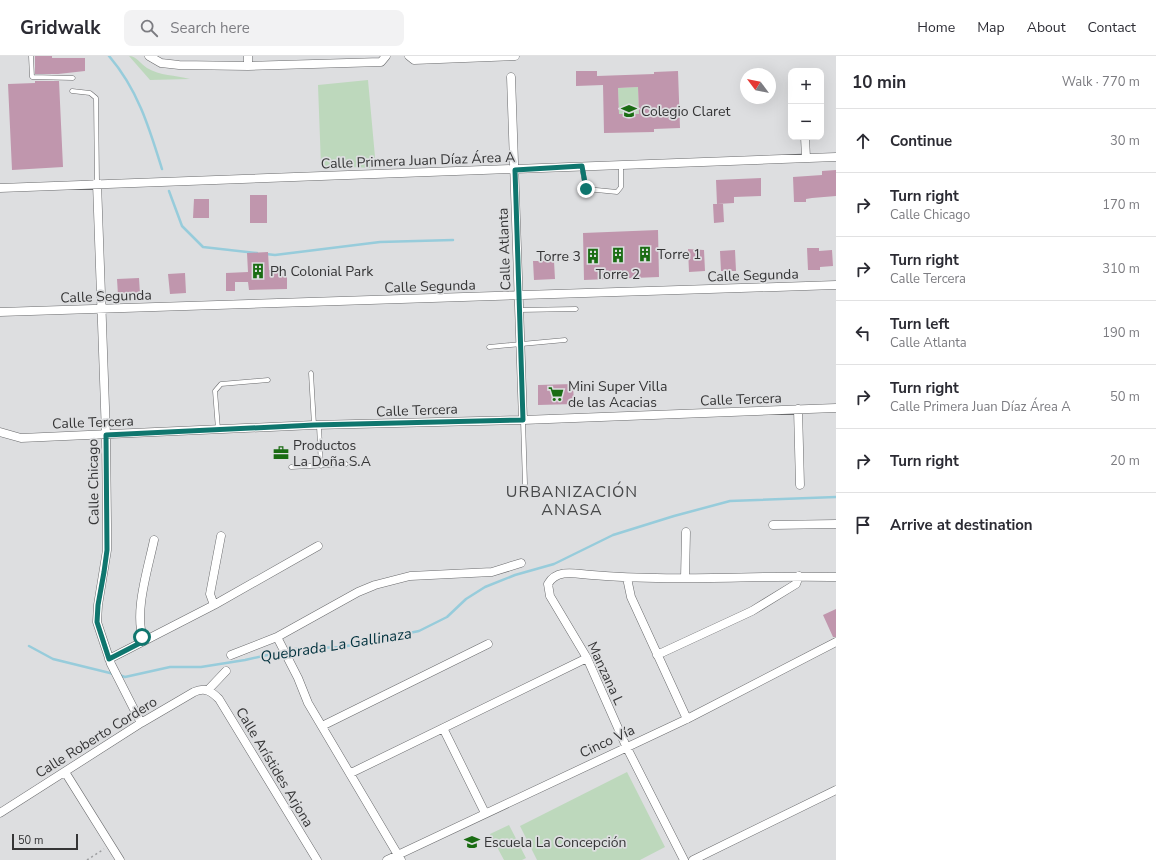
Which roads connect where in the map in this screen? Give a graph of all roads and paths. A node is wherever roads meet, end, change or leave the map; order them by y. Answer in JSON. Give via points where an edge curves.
{"nodes":[{"id":1,"x":31,"y":56,"type":"edge"},
{"id":2,"x":150,"y":56,"type":"edge"},
{"id":3,"x":248,"y":56,"type":"edge"},
{"id":4,"x":386,"y":56,"type":"edge"},
{"id":5,"x":409,"y":56,"type":"edge"},
{"id":6,"x":515,"y":56,"type":"edge"},
{"id":7,"x":325,"y":60,"type":"edge"},
{"id":8,"x":248,"y":66,"type":"junction"},
{"id":9,"x":511,"y":77,"type":"dead end"},
{"id":10,"x":73,"y":78,"type":"dead end"},
{"id":11,"x":72,"y":91,"type":"dead end"},
{"id":12,"x":805,"y":140,"type":"edge"},
{"id":13,"x":836,"y":157,"type":"edge"},
{"id":14,"x":806,"y":158,"type":"junction"},
{"id":15,"x":621,"y":165,"type":"junction"},
{"id":16,"x":582,"y":166,"type":"junction"},
{"id":17,"x":515,"y":170,"type":"junction"},
{"id":18,"x":97,"y":183,"type":"junction"},
{"id":19,"x":0,"y":188,"type":"edge"},
{"id":20,"x":836,"y":285,"type":"edge"},
{"id":21,"x":518,"y":296,"type":"junction"},
{"id":22,"x":100,"y":309,"type":"junction"},
{"id":23,"x":519,"y":310,"type":"junction"},
{"id":24,"x":576,"y":310,"type":"dead end"},
{"id":25,"x":0,"y":312,"type":"edge"},
{"id":26,"x":565,"y":340,"type":"dead end"},
{"id":27,"x":520,"y":344,"type":"junction"},
{"id":28,"x":489,"y":347,"type":"dead end"},
{"id":29,"x":311,"y":373,"type":"dead end"},
{"id":30,"x":268,"y":380,"type":"dead end"},
{"id":31,"x":836,"y":408,"type":"edge"},
{"id":32,"x":798,"y":410,"type":"junction"},
{"id":33,"x":523,"y":420,"type":"junction"},
{"id":34,"x":316,"y":426,"type":"junction"},
{"id":35,"x":218,"y":430,"type":"junction"},
{"id":36,"x":0,"y":432,"type":"edge"},
{"id":37,"x":106,"y":435,"type":"junction"},
{"id":38,"x":346,"y":464,"type":"dead end"},
{"id":39,"x":320,"y":466,"type":"junction"},
{"id":40,"x":291,"y":467,"type":"dead end"},
{"id":41,"x":525,"y":484,"type":"dead end"},
{"id":42,"x":800,"y":485,"type":"dead end"},
{"id":43,"x":836,"y":524,"type":"edge"},
{"id":44,"x":773,"y":525,"type":"dead end"},
{"id":45,"x":686,"y":532,"type":"dead end"},
{"id":46,"x":221,"y":536,"type":"dead end"},
{"id":47,"x":154,"y":540,"type":"dead end"},
{"id":48,"x":318,"y":546,"type":"dead end"},
{"id":49,"x":521,"y":563,"type":"dead end"},
{"id":50,"x":799,"y":576,"type":"junction"},
{"id":51,"x":836,"y":577,"type":"edge"},
{"id":52,"x":627,"y":578,"type":"junction"},
{"id":53,"x":685,"y":578,"type":"junction"},
{"id":54,"x":214,"y":605,"type":"junction"},
{"id":55,"x":144,"y":641,"type":"junction"},
{"id":56,"x":279,"y":641,"type":"junction"},
{"id":57,"x":836,"y":642,"type":"edge"},
{"id":58,"x":488,"y":644,"type":"dead end"},
{"id":59,"x":231,"y":655,"type":"dead end"},
{"id":60,"x":658,"y":655,"type":"junction"},
{"id":61,"x":587,"y":658,"type":"junction"},
{"id":62,"x":110,"y":662,"type":"junction"},
{"id":63,"x":226,"y":671,"type":"dead end"},
{"id":64,"x":208,"y":690,"type":"junction"},
{"id":65,"x":687,"y":719,"type":"junction"},
{"id":66,"x":141,"y":723,"type":"junction"},
{"id":67,"x":322,"y":726,"type":"junction"},
{"id":68,"x":443,"y":728,"type":"junction"},
{"id":69,"x":626,"y":746,"type":"junction"},
{"id":70,"x":65,"y":772,"type":"junction"},
{"id":71,"x":351,"y":773,"type":"junction"},
{"id":72,"x":836,"y":790,"type":"edge"},
{"id":73,"x":0,"y":813,"type":"edge"},
{"id":74,"x":485,"y":813,"type":"junction"},
{"id":75,"x":111,"y":845,"type":"junction"},
{"id":76,"x":399,"y":857,"type":"edge"},
{"id":77,"x":682,"y":857,"type":"edge"},
{"id":78,"x":87,"y":860,"type":"edge"},
{"id":79,"x":120,"y":860,"type":"edge"},
{"id":80,"x":317,"y":860,"type":"edge"},
{"id":81,"x":387,"y":860,"type":"edge"},
{"id":82,"x":693,"y":860,"type":"edge"}],
"edges":[{"from":1,"to":10,"type":"lane","via":[[32,77]]},
{"from":2,"to":8,"type":"street","via":[[161,63],[178,65]]},
{"from":3,"to":8,"type":"street"},
{"from":4,"to":7,"type":"street","via":[[381,62]]},
{"from":5,"to":6,"type":"street","via":[[414,60]]},
{"from":7,"to":8,"type":"street"},
{"from":9,"to":17,"type":"street","name":"Calle Atlanta"},
{"from":11,"to":18,"type":"lane","via":[[90,93],[96,98]]},
{"from":12,"to":14,"type":"street"},
{"from":13,"to":14,"type":"street","name":"Calle Primera Juan Díaz Área A"},
{"from":14,"to":15,"type":"street","name":"Calle Primera Juan Díaz Área A"},
{"from":15,"to":16,"type":"street","name":"Calle Primera Juan Díaz Área A"},
{"from":15,"to":16,"type":"lane","via":[[621,187],[617,192],[588,191]]},
{"from":16,"to":17,"type":"street","name":"Calle Primera Juan Díaz Área A"},
{"from":17,"to":18,"type":"street","name":"Calle Primera Juan Díaz Área A"},
{"from":17,"to":21,"type":"street","name":"Calle Atlanta"},
{"from":18,"to":19,"type":"street","name":"Calle Primera Juan Díaz Área A"},
{"from":18,"to":22,"type":"street","name":"Calle Chicago"},
{"from":20,"to":21,"type":"street","name":"Calle Segunda"},
{"from":21,"to":22,"type":"street","name":"Calle Segunda"},
{"from":21,"to":23,"type":"street","name":"Calle Atlanta"},
{"from":22,"to":25,"type":"street","name":"Calle Segunda"},
{"from":22,"to":37,"type":"street","name":"Calle Chicago"},
{"from":23,"to":24,"type":"lane"},
{"from":23,"to":27,"type":"street","name":"Calle Atlanta"},
{"from":26,"to":27,"type":"lane"},
{"from":27,"to":28,"type":"lane"},
{"from":27,"to":33,"type":"street","name":"Calle Atlanta"},
{"from":29,"to":34,"type":"lane"},
{"from":30,"to":35,"type":"lane","via":[[221,384],[217,387],[215,391]]},
{"from":31,"to":32,"type":"street","name":"Calle Tercera"},
{"from":32,"to":33,"type":"street","name":"Calle Tercera"},
{"from":32,"to":42,"type":"street"},
{"from":33,"to":34,"type":"street","name":"Calle Tercera"},
{"from":33,"to":41,"type":"lane"},
{"from":34,"to":35,"type":"street","name":"Calle Tercera"},
{"from":34,"to":39,"type":"lane"},
{"from":35,"to":37,"type":"street","name":"Calle Tercera"},
{"from":36,"to":37,"type":"street","name":"Calle Tercera","via":[[21,438]]},
{"from":37,"to":62,"type":"street","name":"Calle Chicago","via":[[107,550],[97,622]]},
{"from":38,"to":39,"type":"lane"},
{"from":39,"to":40,"type":"lane"},
{"from":43,"to":44,"type":"street"},
{"from":45,"to":53,"type":"street"},
{"from":46,"to":54,"type":"street","via":[[210,594]]},
{"from":47,"to":55,"type":"street","via":[[141,605],[140,626]]},
{"from":48,"to":54,"type":"street"},
{"from":49,"to":56,"type":"street","via":[[492,572],[410,576],[375,585],[358,592]]},
{"from":50,"to":51,"type":"street"},
{"from":50,"to":53,"type":"street"},
{"from":50,"to":60,"type":"street","via":[[796,584],[752,611]]},
{"from":52,"to":53,"type":"street"},
{"from":52,"to":60,"type":"street","via":[[631,597]]},
{"from":52,"to":61,"type":"street","name":"Manzana L","via":[[570,573],[555,576],[548,584],[550,596]]},
{"from":54,"to":55,"type":"street"},
{"from":55,"to":62,"type":"street"},
{"from":56,"to":59,"type":"street"},
{"from":56,"to":67,"type":"street","via":[[308,704]]},
{"from":57,"to":65,"type":"street","name":"Cinco Vía"},
{"from":58,"to":67,"type":"street"},
{"from":60,"to":65,"type":"street"},
{"from":61,"to":68,"type":"street"},
{"from":61,"to":69,"type":"street","name":"Manzana L"},
{"from":62,"to":66,"type":"street","name":"Calle Chicago"},
{"from":63,"to":64,"type":"street"},
{"from":64,"to":66,"type":"street","name":"Calle Roberto Cordero","via":[[200,689]]},
{"from":64,"to":80,"type":"street","name":"Calle Arístides Arjona","via":[[219,699]]},
{"from":65,"to":69,"type":"street","name":"Cinco Vía"},
{"from":66,"to":70,"type":"street","name":"Calle Roberto Cordero"},
{"from":67,"to":71,"type":"street"},
{"from":68,"to":71,"type":"street"},
{"from":68,"to":74,"type":"street"},
{"from":69,"to":74,"type":"street","name":"Cinco Vía"},
{"from":69,"to":77,"type":"street","name":"Manzana L"},
{"from":70,"to":73,"type":"street","name":"Calle Roberto Cordero"},
{"from":70,"to":75,"type":"street"},
{"from":71,"to":76,"type":"street"},
{"from":72,"to":82,"type":"street"},
{"from":74,"to":76,"type":"street","name":"Cinco Vía"},
{"from":75,"to":78,"type":"path"},
{"from":75,"to":79,"type":"street"},
{"from":76,"to":81,"type":"street","name":"Cinco Vía"}]}
